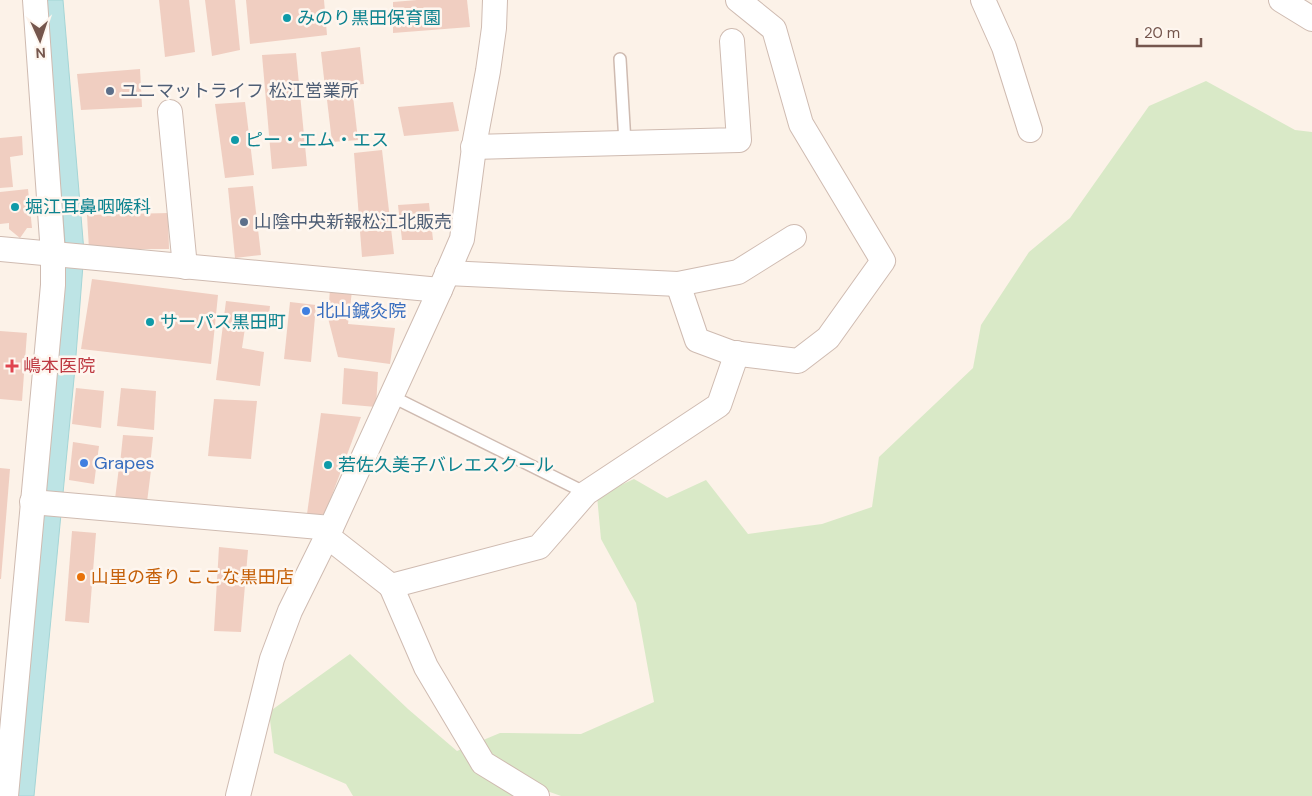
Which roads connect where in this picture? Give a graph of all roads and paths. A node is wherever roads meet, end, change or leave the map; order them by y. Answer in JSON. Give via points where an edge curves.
{"nodes":[{"id":1,"x":35,"y":0,"type":"edge"},
{"id":2,"x":495,"y":0,"type":"edge"},
{"id":3,"x":738,"y":0,"type":"edge"},
{"id":4,"x":983,"y":0,"type":"edge"},
{"id":5,"x":1281,"y":0,"type":"edge"},
{"id":6,"x":1312,"y":19,"type":"edge"},
{"id":7,"x":732,"y":41,"type":"dead end"},
{"id":8,"x":620,"y":59,"type":"dead end"},
{"id":9,"x":170,"y":112,"type":"dead end"},
{"id":10,"x":1030,"y":130,"type":"dead end"},
{"id":11,"x":625,"y":143,"type":"junction"},
{"id":12,"x":474,"y":147,"type":"junction"},
{"id":13,"x":794,"y":237,"type":"dead end"},
{"id":14,"x":0,"y":248,"type":"edge"},
{"id":15,"x":67,"y":255,"type":"junction"},
{"id":16,"x":185,"y":266,"type":"junction"},
{"id":17,"x":444,"y":282,"type":"junction"},
{"id":18,"x":678,"y":284,"type":"junction"},
{"id":19,"x":737,"y":353,"type":"junction"},
{"id":20,"x":391,"y":396,"type":"junction"},
{"id":21,"x":586,"y":493,"type":"junction"},
{"id":22,"x":35,"y":502,"type":"junction"},
{"id":23,"x":329,"y":532,"type":"junction"},
{"id":24,"x":391,"y":586,"type":"junction"},
{"id":25,"x":6,"y":796,"type":"edge"},
{"id":26,"x":238,"y":796,"type":"edge"},
{"id":27,"x":537,"y":796,"type":"edge"}],
"edges":[{"from":1,"to":15,"type":"street"},
{"from":2,"to":12,"type":"street","via":[[488,71]]},
{"from":3,"to":19,"type":"street","via":[[774,29],[801,124],[883,261],[828,338],[798,361]]},
{"from":4,"to":10,"type":"street","via":[[1004,47]]},
{"from":5,"to":6,"type":"street"},
{"from":7,"to":11,"type":"street","via":[[739,140]]},
{"from":8,"to":11,"type":"lane"},
{"from":9,"to":16,"type":"street"},
{"from":11,"to":12,"type":"street"},
{"from":12,"to":17,"type":"street","via":[[462,238]]},
{"from":13,"to":18,"type":"street","via":[[738,272]]},
{"from":14,"to":15,"type":"street"},
{"from":15,"to":16,"type":"street"},
{"from":15,"to":22,"type":"street","via":[[53,285]]},
{"from":16,"to":17,"type":"street"},
{"from":17,"to":18,"type":"street"},
{"from":17,"to":20,"type":"street"},
{"from":18,"to":19,"type":"street","via":[[697,340]]},
{"from":19,"to":21,"type":"street","via":[[720,405]]},
{"from":20,"to":21,"type":"lane"},
{"from":20,"to":23,"type":"street"},
{"from":21,"to":24,"type":"street","via":[[539,547]]},
{"from":22,"to":23,"type":"street"},
{"from":22,"to":25,"type":"street"},
{"from":23,"to":24,"type":"street"},
{"from":23,"to":26,"type":"street","via":[[290,611],[272,659]]},
{"from":24,"to":27,"type":"street","via":[[426,667],[483,763]]}]}
